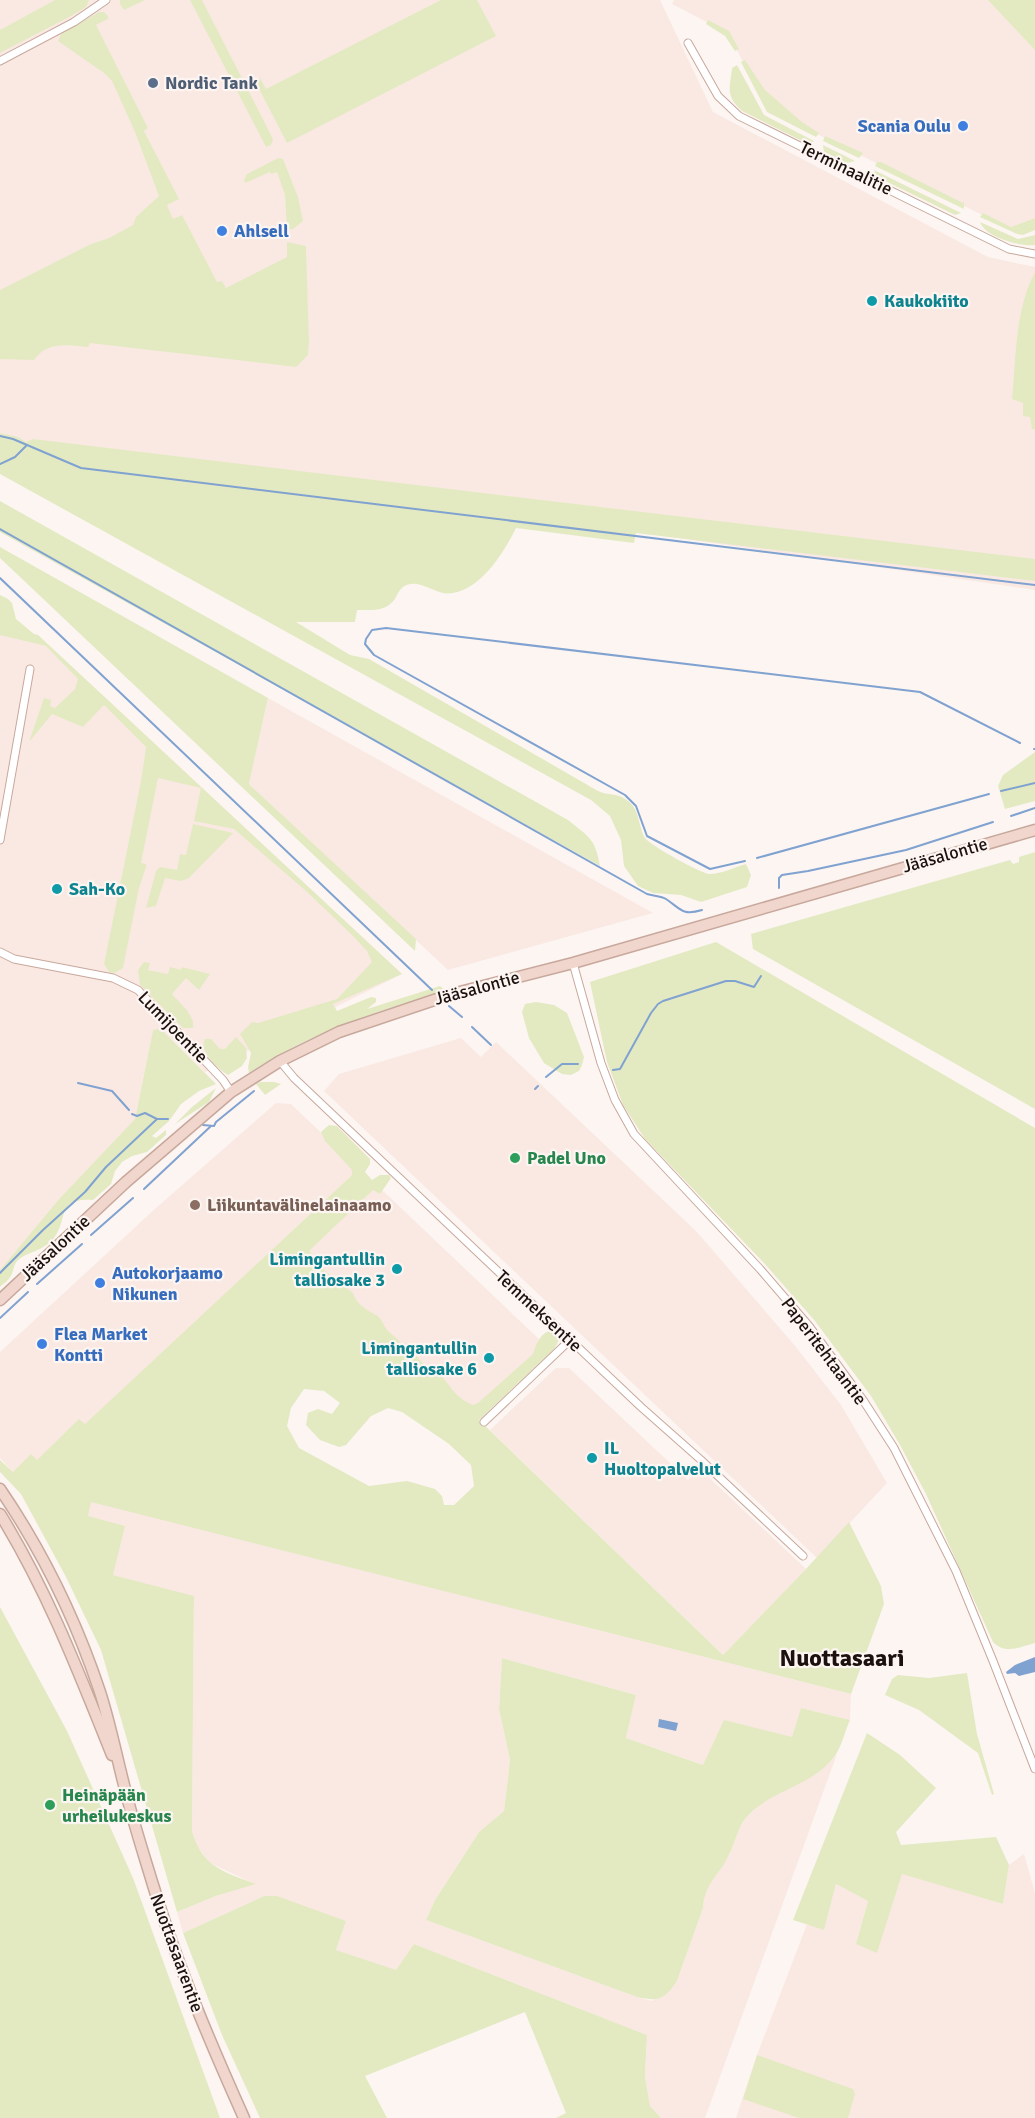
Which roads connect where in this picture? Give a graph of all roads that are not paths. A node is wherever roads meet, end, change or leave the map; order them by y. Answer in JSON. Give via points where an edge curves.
{"nodes":[{"id":1,"x":106,"y":0,"type":"edge"},
{"id":2,"x":688,"y":43,"type":"dead end"},
{"id":3,"x":0,"y":61,"type":"edge"},
{"id":4,"x":1035,"y":254,"type":"edge"},
{"id":5,"x":30,"y":669,"type":"dead end"},
{"id":6,"x":1035,"y":830,"type":"edge"},
{"id":7,"x":0,"y":840,"type":"edge"},
{"id":8,"x":0,"y":952,"type":"edge"},
{"id":9,"x":573,"y":963,"type":"junction"},
{"id":10,"x":280,"y":1061,"type":"junction"},
{"id":11,"x":231,"y":1092,"type":"junction"},
{"id":12,"x":0,"y":1300,"type":"edge"},
{"id":13,"x":570,"y":1340,"type":"junction"},
{"id":14,"x":484,"y":1422,"type":"dead end"},
{"id":15,"x":0,"y":1489,"type":"edge"},
{"id":16,"x":0,"y":1514,"type":"edge"},
{"id":17,"x":803,"y":1556,"type":"dead end"},
{"id":18,"x":1035,"y":1769,"type":"edge"},
{"id":19,"x":123,"y":1784,"type":"junction"},
{"id":20,"x":244,"y":2118,"type":"edge"}],
"edges":[{"from":1,"to":3,"type":"street","via":[[74,22]]},
{"from":2,"to":4,"type":"street","name":"Terminaalitie","via":[[718,96],[739,116],[1009,249]]},
{"from":5,"to":7,"type":"street"},
{"from":6,"to":9,"type":"main road","name":"Jääsalontie"},
{"from":8,"to":11,"type":"street","name":"Lumijoentie","via":[[14,959],[113,978],[138,990]]},
{"from":9,"to":10,"type":"main road","name":"Jääsalontie","via":[[392,1014],[339,1032]]},
{"from":9,"to":18,"type":"street","name":"Paperitehtaantie","via":[[601,1063],[634,1134],[809,1326],[894,1448],[956,1572]]},
{"from":10,"to":11,"type":"main road","name":"Jääsalontie"},
{"from":10,"to":13,"type":"street","name":"Temmeksentie"},
{"from":11,"to":12,"type":"main road","name":"Jääsalontie","via":[[126,1182]]},
{"from":13,"to":14,"type":"street"},
{"from":13,"to":17,"type":"street","name":"Temmeksentie"},
{"from":15,"to":19,"type":"main road","name":"Nuottasaarentie","via":[[59,1590],[80,1639],[107,1715]]},
{"from":16,"to":19,"type":"main road","name":"Nuottasaarentie","via":[[47,1598]]},
{"from":19,"to":20,"type":"main road","name":"Nuottasaarentie","via":[[174,1948]]}]}
